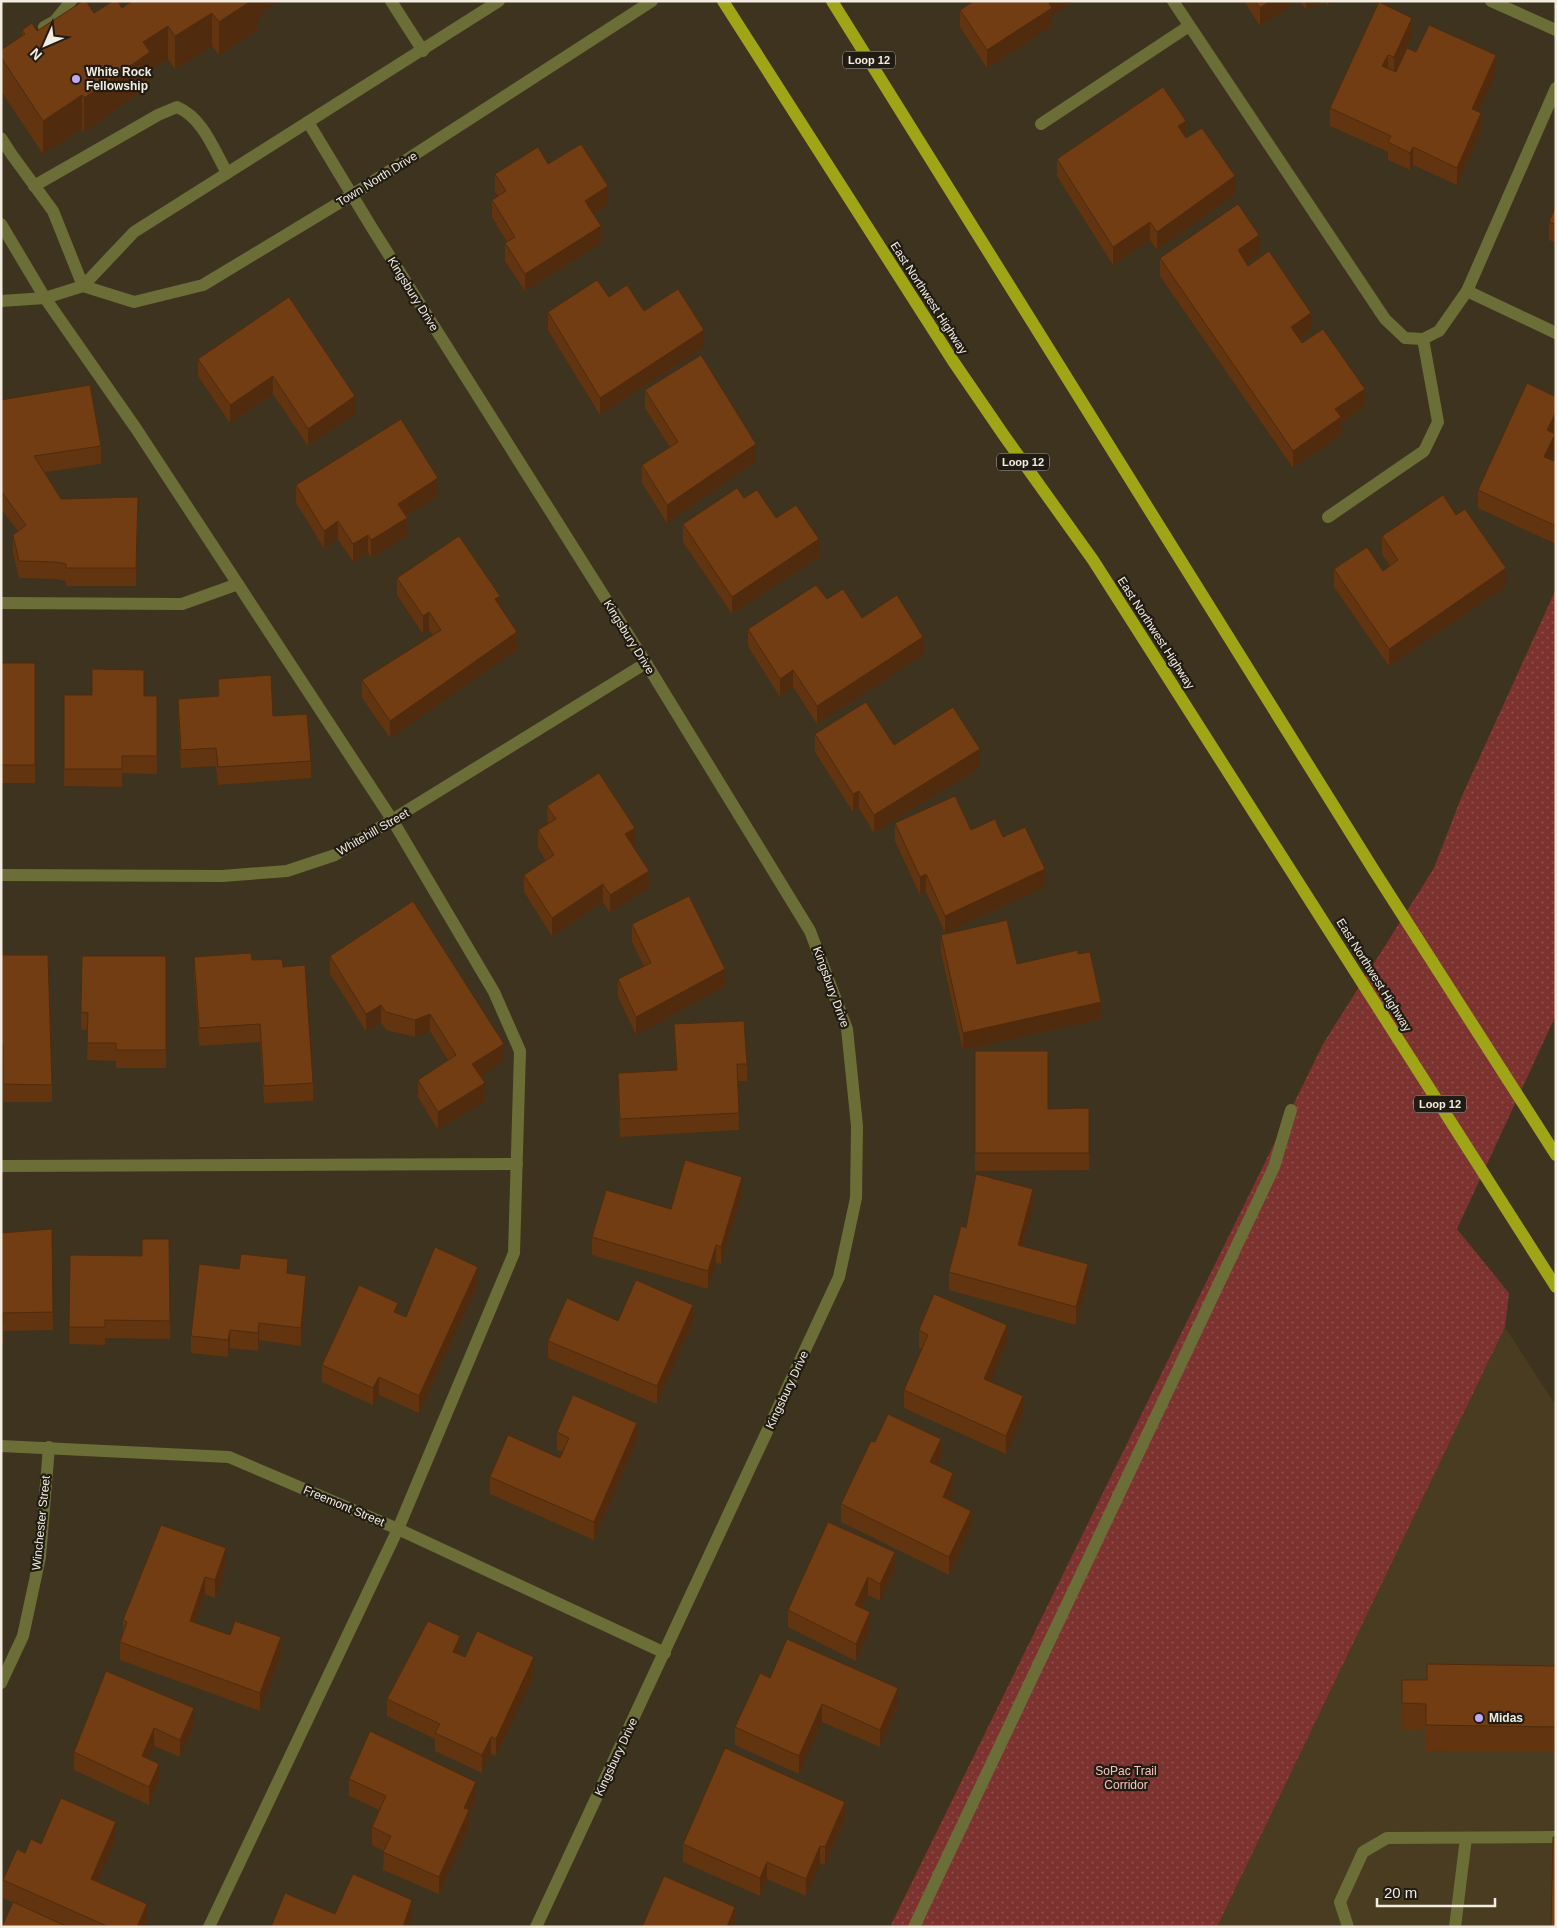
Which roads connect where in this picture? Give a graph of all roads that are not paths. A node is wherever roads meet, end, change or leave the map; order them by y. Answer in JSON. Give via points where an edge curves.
{"nodes":[{"id":1,"x":70,"y":1,"type":"edge"},
{"id":2,"x":391,"y":1,"type":"edge"},
{"id":3,"x":500,"y":1,"type":"edge"},
{"id":4,"x":652,"y":1,"type":"edge"},
{"id":5,"x":723,"y":1,"type":"edge"},
{"id":6,"x":832,"y":1,"type":"edge"},
{"id":7,"x":1173,"y":1,"type":"edge"},
{"id":8,"x":1491,"y":1,"type":"edge"},
{"id":9,"x":1189,"y":26,"type":"junction"},
{"id":10,"x":1556,"y":30,"type":"edge"},
{"id":11,"x":30,"y":35,"type":"edge"},
{"id":12,"x":423,"y":51,"type":"junction"},
{"id":13,"x":1556,"y":88,"type":"edge"},
{"id":14,"x":308,"y":122,"type":"junction"},
{"id":15,"x":1041,"y":124,"type":"dead end"},
{"id":16,"x":1,"y":138,"type":"edge"},
{"id":17,"x":227,"y":173,"type":"junction"},
{"id":18,"x":34,"y":186,"type":"junction"},
{"id":19,"x":352,"y":195,"type":"junction"},
{"id":20,"x":1,"y":224,"type":"edge"},
{"id":21,"x":83,"y":286,"type":"junction"},
{"id":22,"x":1467,"y":291,"type":"junction"},
{"id":23,"x":45,"y":298,"type":"junction"},
{"id":24,"x":1,"y":301,"type":"edge"},
{"id":25,"x":1556,"y":333,"type":"edge"},
{"id":26,"x":1423,"y":339,"type":"junction"},
{"id":27,"x":1328,"y":517,"type":"dead end"},
{"id":28,"x":238,"y":584,"type":"junction"},
{"id":29,"x":1,"y":603,"type":"edge"},
{"id":30,"x":646,"y":663,"type":"junction"},
{"id":31,"x":393,"y":821,"type":"junction"},
{"id":32,"x":1,"y":875,"type":"edge"},
{"id":33,"x":1292,"y":1110,"type":"dead end"},
{"id":34,"x":1556,"y":1155,"type":"edge"},
{"id":35,"x":517,"y":1164,"type":"junction"},
{"id":36,"x":1,"y":1166,"type":"edge"},
{"id":37,"x":1556,"y":1287,"type":"edge"},
{"id":38,"x":1,"y":1446,"type":"edge"},
{"id":39,"x":49,"y":1447,"type":"junction"},
{"id":40,"x":398,"y":1529,"type":"junction"},
{"id":41,"x":665,"y":1653,"type":"junction"},
{"id":42,"x":1,"y":1683,"type":"edge"},
{"id":43,"x":1556,"y":1837,"type":"edge"},
{"id":44,"x":1466,"y":1838,"type":"junction"},
{"id":45,"x":209,"y":1927,"type":"edge"},
{"id":46,"x":536,"y":1927,"type":"edge"},
{"id":47,"x":914,"y":1927,"type":"edge"},
{"id":48,"x":1348,"y":1927,"type":"edge"},
{"id":49,"x":1455,"y":1927,"type":"edge"}],
"edges":[{"from":1,"to":11,"type":"street","via":[[55,21]]},
{"from":2,"to":12,"type":"street"},
{"from":3,"to":12,"type":"street"},
{"from":4,"to":19,"type":"street","name":"Town North Drive"},
{"from":5,"to":37,"type":"main road","name":"East Northwest Highway","number":"Loop 12","via":[[953,360],[1093,560]]},
{"from":6,"to":34,"type":"main road","number":"Loop 12"},
{"from":7,"to":9,"type":"street"},
{"from":8,"to":10,"type":"street"},
{"from":9,"to":15,"type":"street"},
{"from":9,"to":26,"type":"street","via":[[1385,319],[1405,338]]},
{"from":12,"to":14,"type":"street"},
{"from":13,"to":22,"type":"street"},
{"from":14,"to":17,"type":"street"},
{"from":14,"to":19,"type":"street","name":"Kingsbury Drive"},
{"from":16,"to":18,"type":"street"},
{"from":17,"to":18,"type":"street","via":[[200,125],[189,112],[178,107],[158,115]]},
{"from":17,"to":21,"type":"street","via":[[134,232]]},
{"from":18,"to":21,"type":"street","via":[[53,211]]},
{"from":19,"to":21,"type":"street","name":"Town North Drive","via":[[203,285],[134,302]]},
{"from":19,"to":30,"type":"street","name":"Kingsbury Drive"},
{"from":20,"to":23,"type":"street"},
{"from":21,"to":23,"type":"street"},
{"from":22,"to":25,"type":"street"},
{"from":22,"to":26,"type":"street","via":[[1439,331]]},
{"from":23,"to":24,"type":"street"},
{"from":23,"to":28,"type":"street"},
{"from":26,"to":27,"type":"street","via":[[1438,422],[1424,451]]},
{"from":28,"to":29,"type":"street","via":[[182,604]]},
{"from":28,"to":31,"type":"street"},
{"from":30,"to":31,"type":"street","name":"Whitehill Street"},
{"from":30,"to":41,"type":"street","name":"Kingsbury Drive","via":[[810,931],[847,1028],[857,1126],[856,1198],[839,1277]]},
{"from":31,"to":32,"type":"street","name":"Whitehill Street","via":[[335,855],[287,871],[222,876]]},
{"from":31,"to":35,"type":"street","via":[[494,992],[520,1051]]},
{"from":33,"to":47,"type":"street","via":[[1274,1167]]},
{"from":35,"to":36,"type":"street"},
{"from":35,"to":40,"type":"street","via":[[514,1253]]},
{"from":38,"to":39,"type":"street","name":"Freemont Street"},
{"from":39,"to":40,"type":"street","name":"Freemont Street","via":[[229,1457]]},
{"from":39,"to":42,"type":"street","name":"Winchester Street","via":[[40,1557],[22,1636]]},
{"from":40,"to":41,"type":"street","name":"Freemont Street"},
{"from":40,"to":45,"type":"street"},
{"from":41,"to":46,"type":"street","name":"Kingsbury Drive"},
{"from":43,"to":44,"type":"street"},
{"from":44,"to":48,"type":"street","via":[[1387,1838],[1363,1852],[1340,1902]]},
{"from":44,"to":49,"type":"street"}]}
